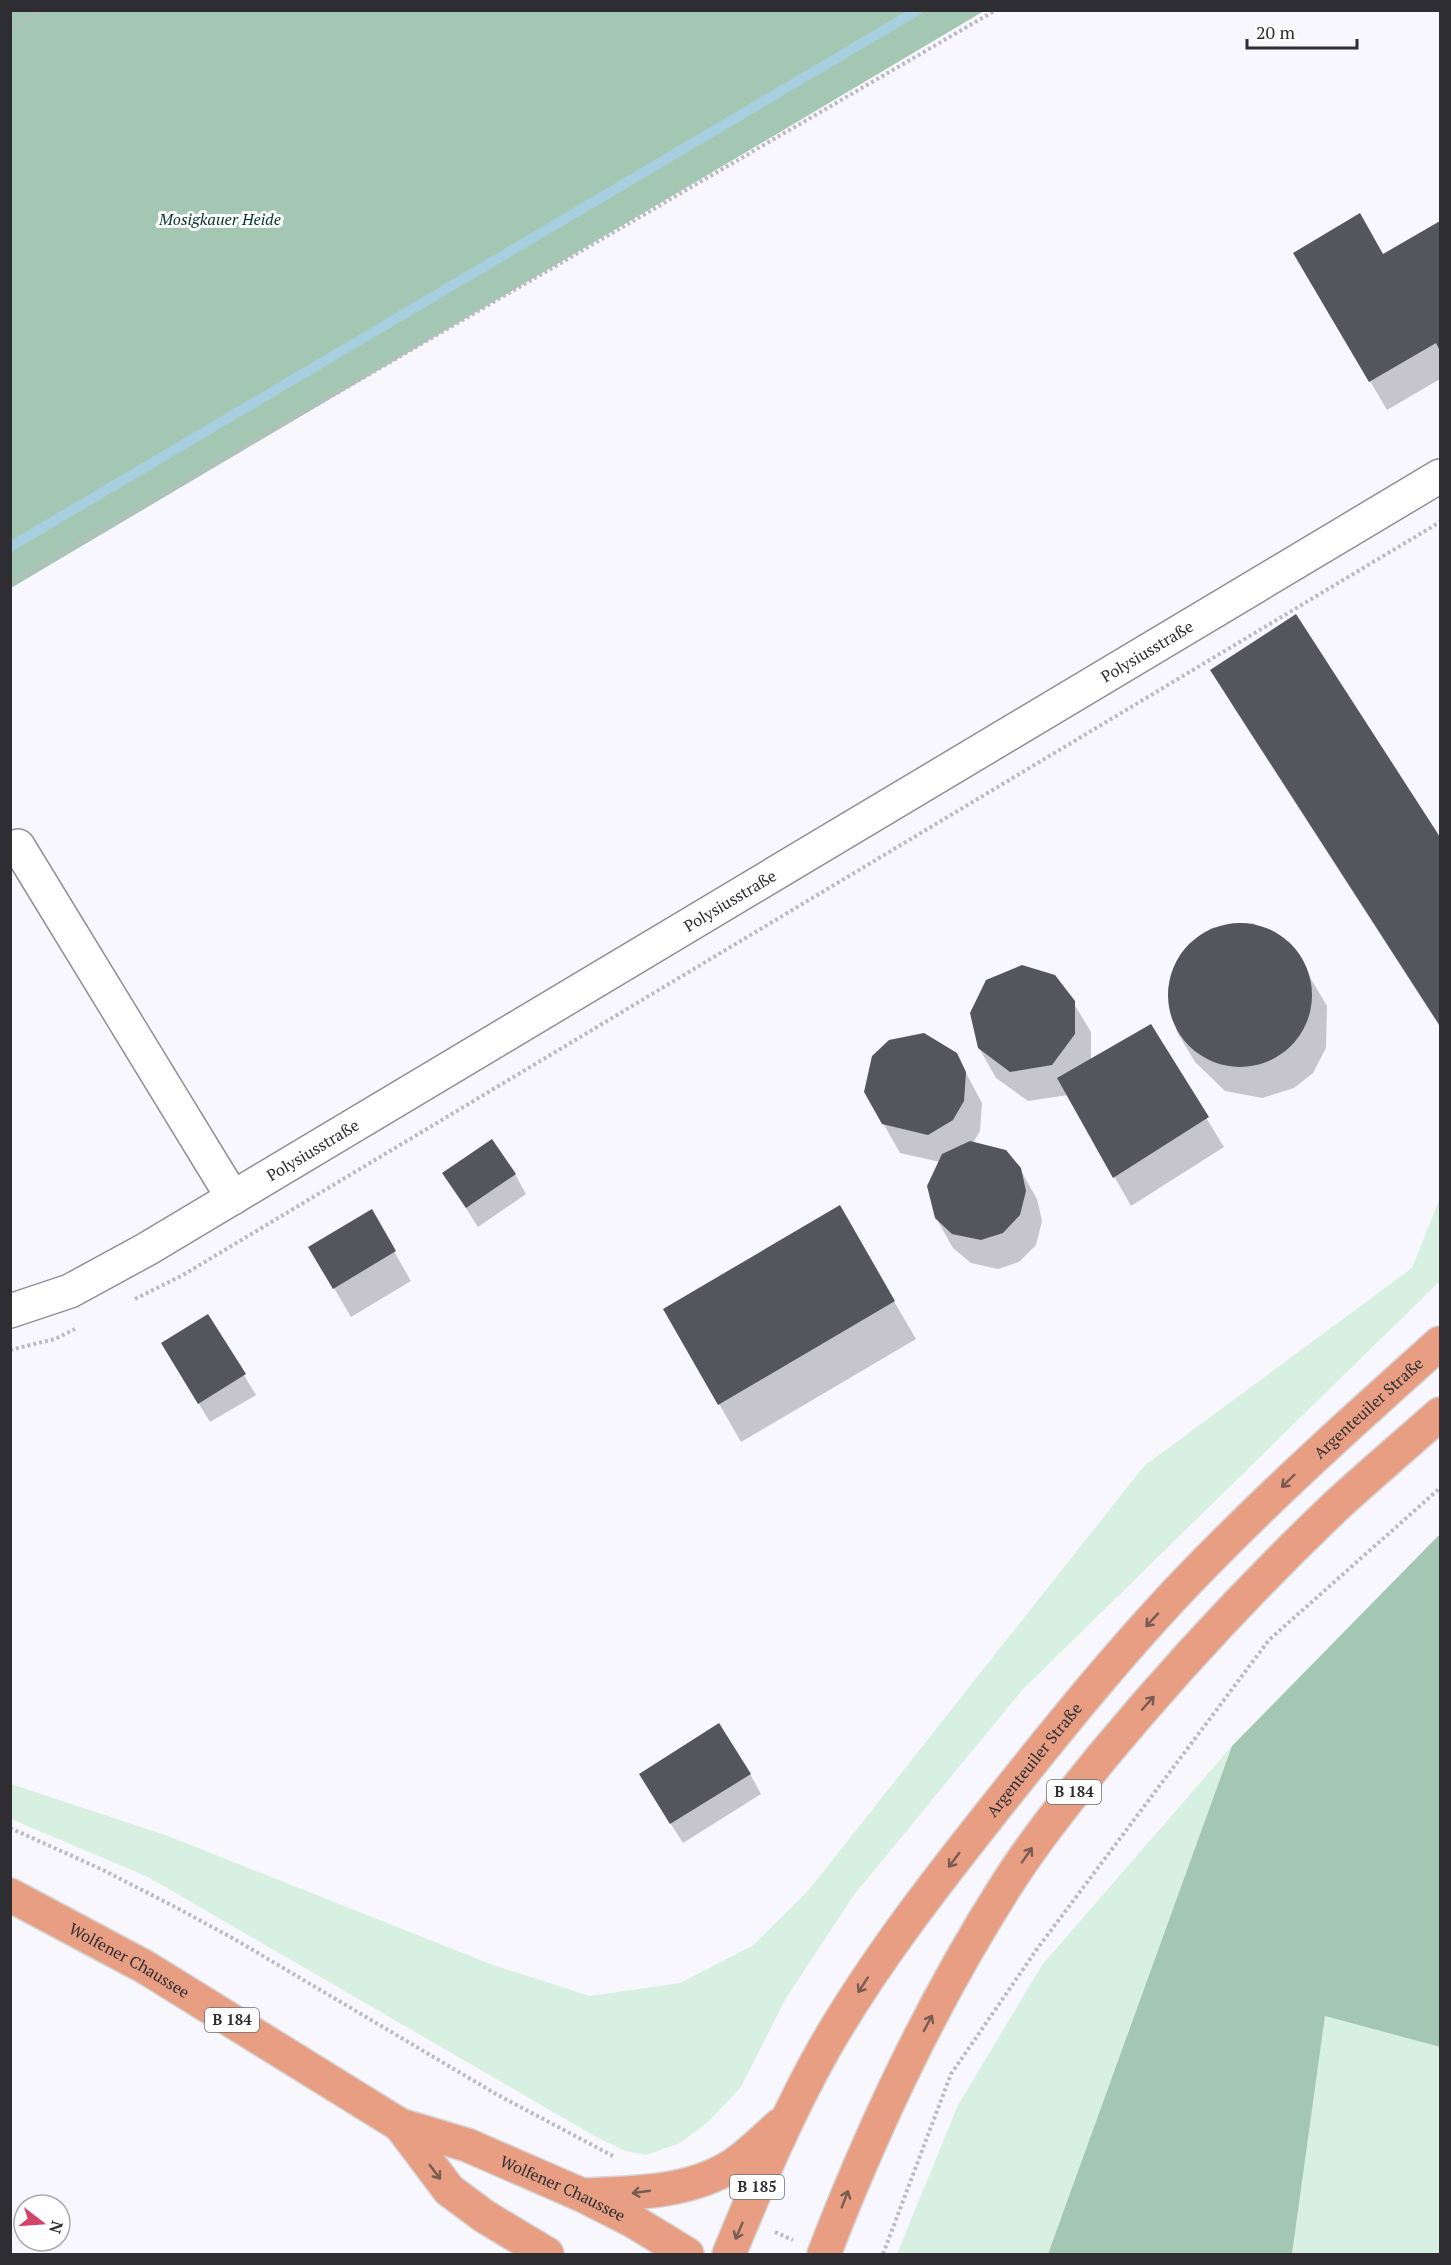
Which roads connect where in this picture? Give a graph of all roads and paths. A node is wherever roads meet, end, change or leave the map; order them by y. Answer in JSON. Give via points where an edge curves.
{"nodes":[{"id":1,"x":39,"y":10,"type":"edge"},
{"id":2,"x":996,"y":10,"type":"edge"},
{"id":3,"x":10,"y":32,"type":"edge"},
{"id":4,"x":1440,"y":476,"type":"edge"},
{"id":5,"x":1440,"y":522,"type":"edge"},
{"id":6,"x":10,"y":583,"type":"edge"},
{"id":7,"x":21,"y":861,"type":"edge"},
{"id":8,"x":233,"y":1198,"type":"junction"},
{"id":9,"x":129,"y":1302,"type":"dead end"},
{"id":10,"x":10,"y":1311,"type":"edge"},
{"id":11,"x":76,"y":1329,"type":"dead end"},
{"id":12,"x":1440,"y":1343,"type":"edge"},
{"id":13,"x":10,"y":1350,"type":"edge"},
{"id":14,"x":1440,"y":1414,"type":"edge"},
{"id":15,"x":1440,"y":1488,"type":"edge"},
{"id":16,"x":10,"y":1828,"type":"edge"},
{"id":17,"x":10,"y":1896,"type":"edge"},
{"id":18,"x":786,"y":2120,"type":"junction"},
{"id":19,"x":400,"y":2125,"type":"junction"},
{"id":20,"x":621,"y":2158,"type":"dead end"},
{"id":21,"x":582,"y":2195,"type":"junction"},
{"id":22,"x":548,"y":2254,"type":"edge"},
{"id":23,"x":687,"y":2254,"type":"edge"},
{"id":24,"x":729,"y":2254,"type":"edge"},
{"id":25,"x":824,"y":2254,"type":"edge"},
{"id":26,"x":883,"y":2254,"type":"edge"}],
"edges":[{"from":1,"to":3,"type":"path"},
{"from":2,"to":6,"type":"path"},
{"from":4,"to":8,"type":"street","name":"Polysiusstraße"},
{"from":5,"to":9,"type":"path","via":[[183,1275]]},
{"from":7,"to":8,"type":"street"},
{"from":8,"to":10,"type":"street","name":"Polysiusstraße","via":[[90,1281]]},
{"from":11,"to":13,"type":"path","via":[[55,1339]]},
{"from":12,"to":18,"type":"main road","name":"Argenteuiler Straße","number":"B 184","one_way":true,"via":[[1227,1540],[1109,1667],[896,1936],[825,2047]]},
{"from":25,"to":14,"type":"main road","number":"B 184","one_way":true,"via":[[853,2178],[921,2037],[970,1945],[1043,1833],[1134,1719],[1230,1613],[1338,1505]]},
{"from":15,"to":26,"type":"path","via":[[1269,1640],[1037,1949],[951,2074]]},
{"from":16,"to":20,"type":"path","via":[[180,1909],[496,2094],[610,2156]]},
{"from":17,"to":19,"type":"main road","name":"Wolfener Chaussee","number":"B 184","via":[[145,1966]]},
{"from":18,"to":21,"type":"main road","one_way":true,"via":[[734,2164],[698,2182],[636,2193]]},
{"from":18,"to":24,"type":"main road","name":"Argenteuiler Straße","number":"B 185","one_way":true},
{"from":19,"to":21,"type":"main road","name":"Wolfener Chaussee","number":"B 184","via":[[467,2145]]},
{"from":19,"to":22,"type":"main road","name":"Wolfener Chaussee","number":"B 184","one_way":true,"via":[[448,2190]]},
{"from":21,"to":23,"type":"main road","name":"Wolfener Chaussee","number":"B 184"}]}
